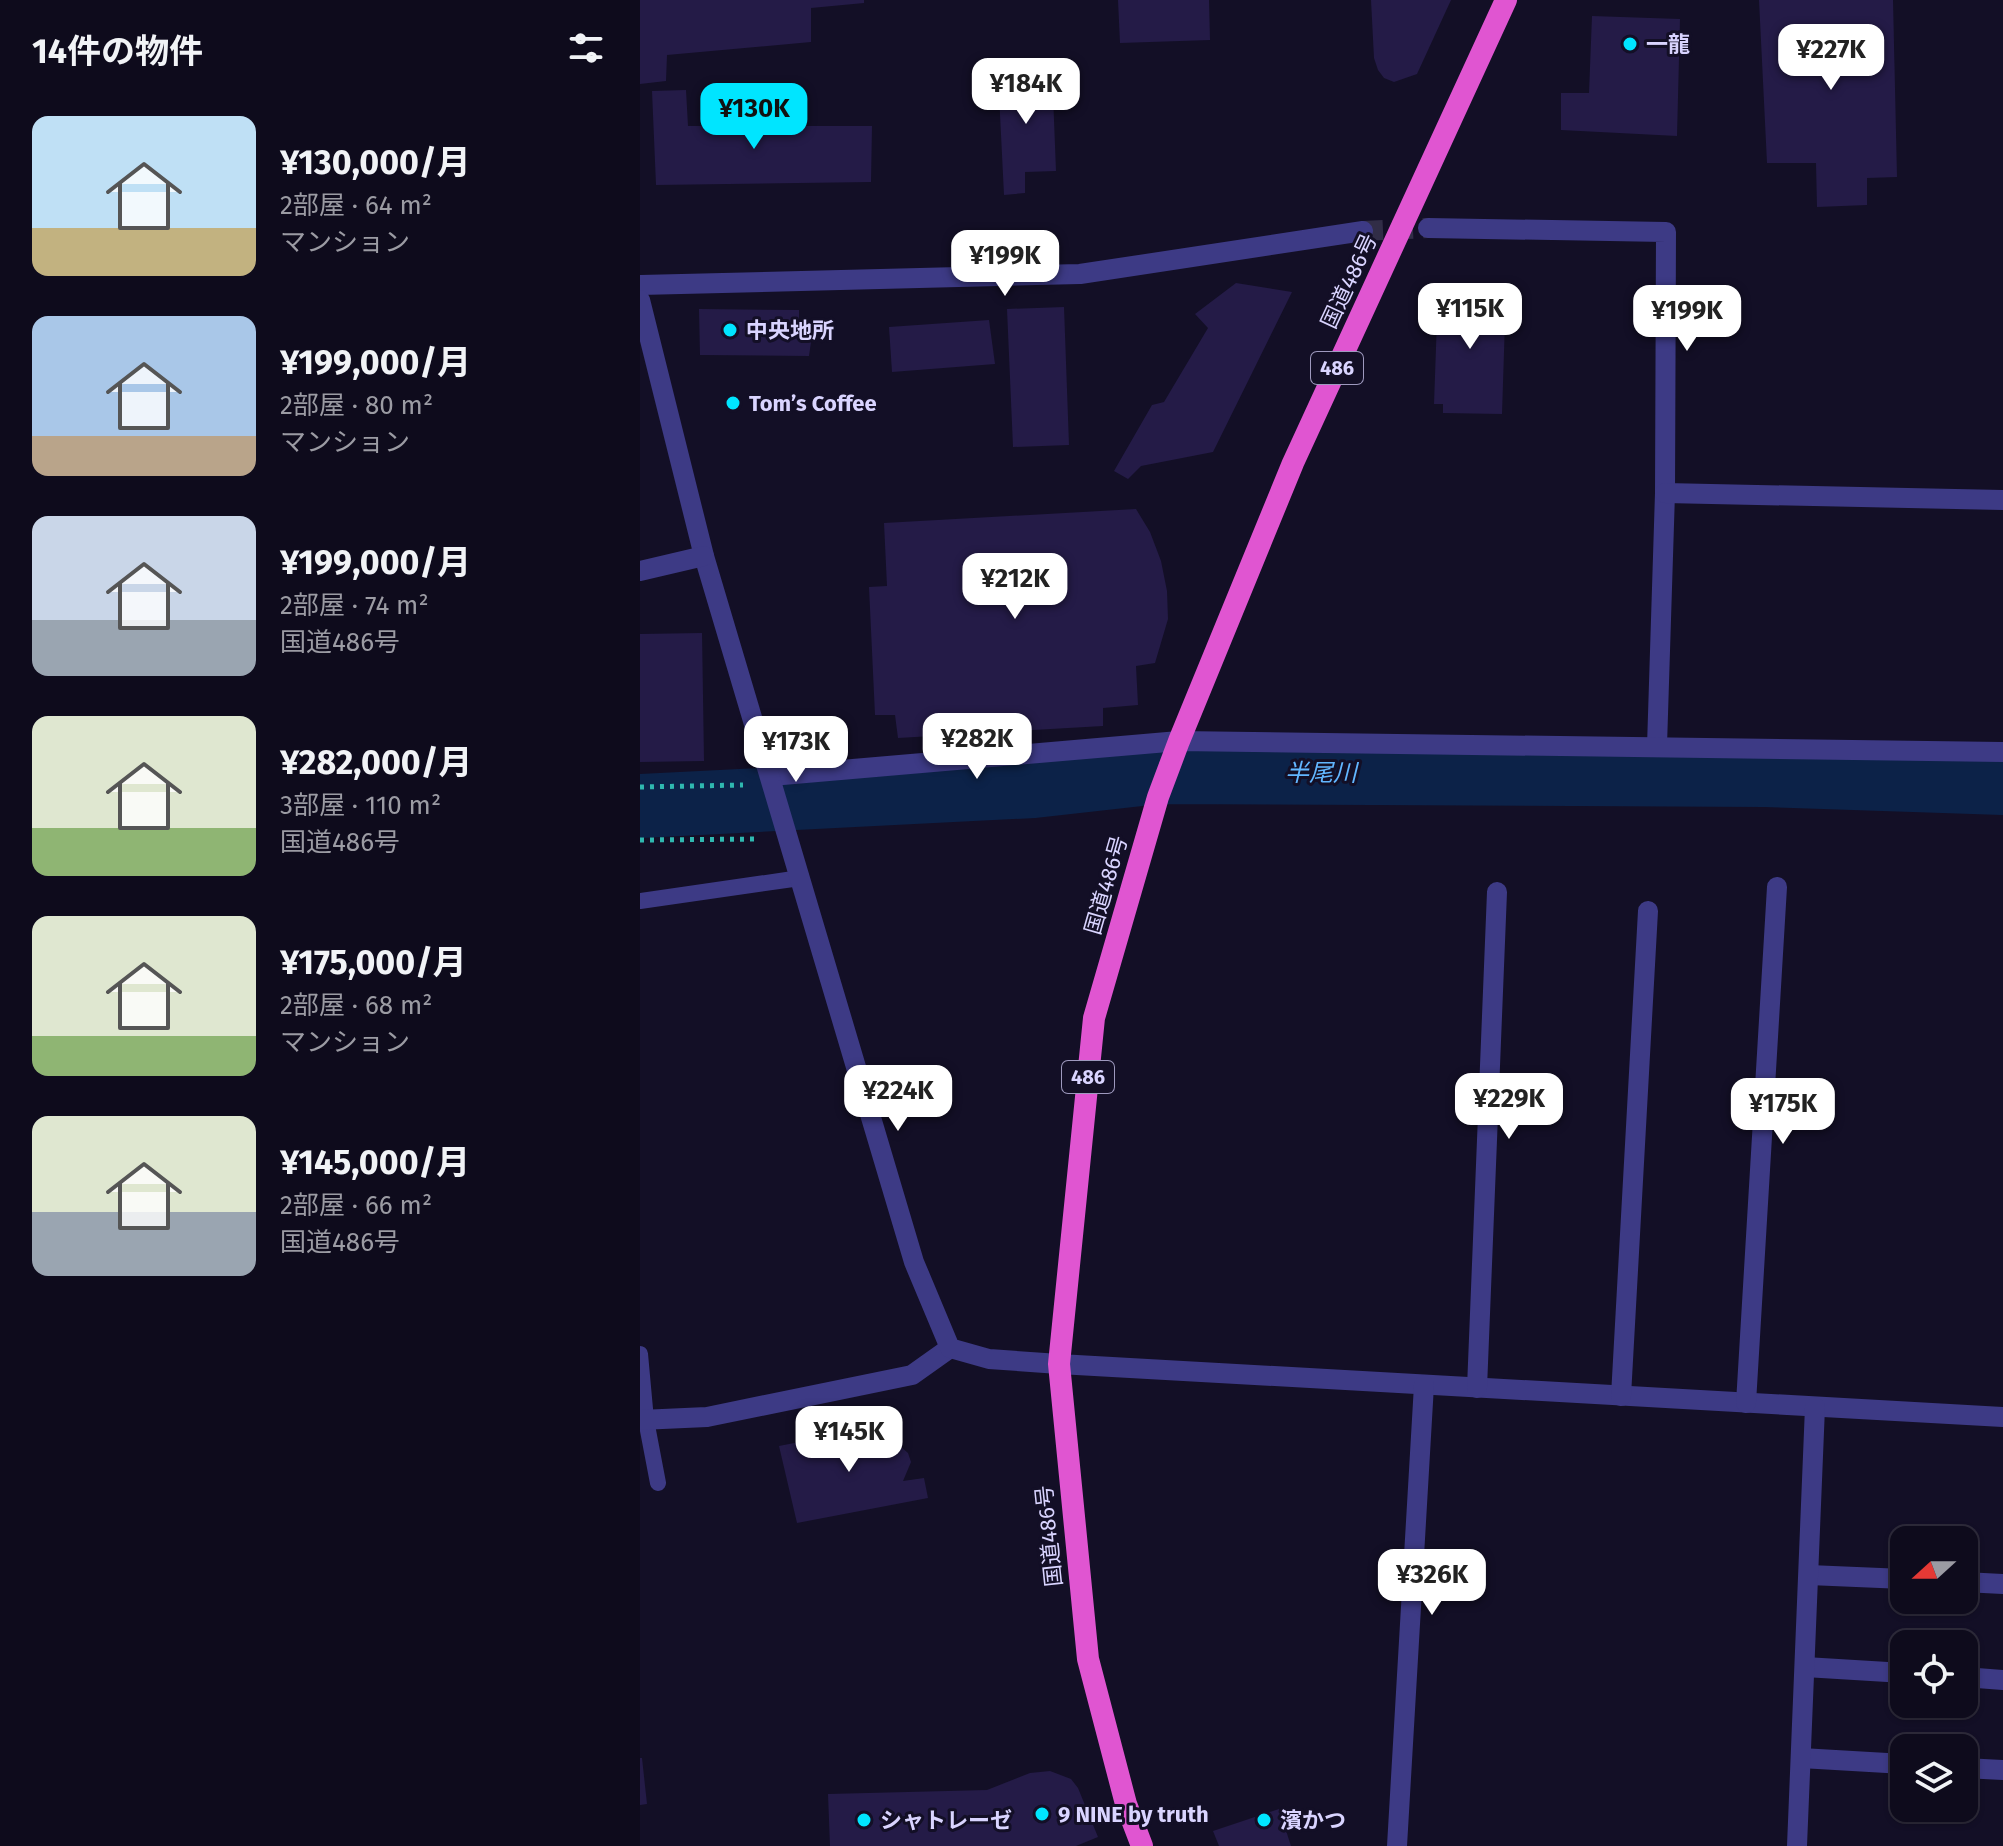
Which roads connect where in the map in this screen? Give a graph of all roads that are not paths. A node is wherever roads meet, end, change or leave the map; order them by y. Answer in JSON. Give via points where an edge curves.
{"nodes":[{"id":1,"x":1506,"y":0,"type":"edge"},
{"id":2,"x":1428,"y":228,"type":"tunnel mouth"},
{"id":3,"x":1363,"y":231,"type":"tunnel mouth"},
{"id":4,"x":640,"y":285,"type":"edge"},
{"id":5,"x":640,"y":300,"type":"edge"},
{"id":6,"x":1665,"y":493,"type":"junction"},
{"id":7,"x":2003,"y":500,"type":"edge"},
{"id":8,"x":704,"y":556,"type":"junction"},
{"id":9,"x":640,"y":571,"type":"edge"},
{"id":10,"x":1179,"y":741,"type":"junction"},
{"id":11,"x":1657,"y":746,"type":"junction"},
{"id":12,"x":2003,"y":752,"type":"edge"},
{"id":13,"x":771,"y":776,"type":"junction"},
{"id":14,"x":800,"y":878,"type":"junction"},
{"id":15,"x":1777,"y":887,"type":"dead end"},
{"id":16,"x":1497,"y":892,"type":"dead end"},
{"id":17,"x":640,"y":901,"type":"edge"},
{"id":18,"x":1648,"y":911,"type":"dead end"},
{"id":19,"x":950,"y":1348,"type":"junction"},
{"id":20,"x":640,"y":1354,"type":"edge"},
{"id":21,"x":1059,"y":1364,"type":"junction"},
{"id":22,"x":1424,"y":1385,"type":"junction"},
{"id":23,"x":1477,"y":1388,"type":"junction"},
{"id":24,"x":1621,"y":1396,"type":"junction"},
{"id":25,"x":1746,"y":1403,"type":"junction"},
{"id":26,"x":1815,"y":1407,"type":"junction"},
{"id":27,"x":2003,"y":1417,"type":"edge"},
{"id":28,"x":643,"y":1420,"type":"edge"},
{"id":29,"x":658,"y":1483,"type":"dead end"},
{"id":30,"x":1809,"y":1575,"type":"junction"},
{"id":31,"x":1890,"y":1578,"type":"edge"},
{"id":32,"x":1978,"y":1583,"type":"edge"},
{"id":33,"x":2003,"y":1584,"type":"edge"},
{"id":34,"x":1805,"y":1667,"type":"junction"},
{"id":35,"x":1890,"y":1672,"type":"edge"},
{"id":36,"x":1978,"y":1678,"type":"edge"},
{"id":37,"x":2003,"y":1680,"type":"edge"},
{"id":38,"x":1801,"y":1758,"type":"junction"},
{"id":39,"x":1890,"y":1763,"type":"edge"},
{"id":40,"x":1978,"y":1769,"type":"edge"},
{"id":41,"x":2003,"y":1770,"type":"edge"},
{"id":42,"x":1142,"y":1846,"type":"edge"},
{"id":43,"x":1397,"y":1846,"type":"edge"},
{"id":44,"x":1797,"y":1846,"type":"edge"}],
"edges":[{"from":1,"to":10,"type":"highway","name":"国道486号","number":"486","via":[[1293,463]]},
{"from":2,"to":6,"type":"street","via":[[1666,232]]},
{"from":3,"to":4,"type":"street","via":[[1080,274]]},
{"from":5,"to":8,"type":"street"},
{"from":6,"to":7,"type":"street"},
{"from":6,"to":11,"type":"street"},
{"from":8,"to":9,"type":"street"},
{"from":8,"to":13,"type":"street"},
{"from":10,"to":11,"type":"street"},
{"from":10,"to":13,"type":"street"},
{"from":10,"to":21,"type":"highway","name":"国道486号","number":"486","via":[[1094,1018]]},
{"from":11,"to":12,"type":"street"},
{"from":13,"to":14,"type":"street"},
{"from":14,"to":17,"type":"lane"},
{"from":14,"to":19,"type":"street","via":[[914,1262]]},
{"from":15,"to":25,"type":"street"},
{"from":16,"to":23,"type":"street"},
{"from":18,"to":24,"type":"street"},
{"from":19,"to":21,"type":"street","via":[[989,1359]]},
{"from":19,"to":28,"type":"street","via":[[912,1375],[707,1417]]},
{"from":20,"to":28,"type":"lane"},
{"from":21,"to":22,"type":"street"},
{"from":21,"to":42,"type":"highway","name":"国道486号","number":"486","via":[[1088,1659]]},
{"from":22,"to":23,"type":"street"},
{"from":22,"to":43,"type":"street"},
{"from":23,"to":24,"type":"street"},
{"from":24,"to":25,"type":"street"},
{"from":25,"to":26,"type":"street"},
{"from":26,"to":27,"type":"street"},
{"from":26,"to":30,"type":"street"},
{"from":28,"to":29,"type":"lane"},
{"from":30,"to":31,"type":"street"},
{"from":30,"to":34,"type":"street"},
{"from":32,"to":33,"type":"street"},
{"from":34,"to":35,"type":"street"},
{"from":34,"to":38,"type":"street"},
{"from":36,"to":37,"type":"street"},
{"from":38,"to":39,"type":"street"},
{"from":38,"to":44,"type":"street"},
{"from":40,"to":41,"type":"street"}]}
